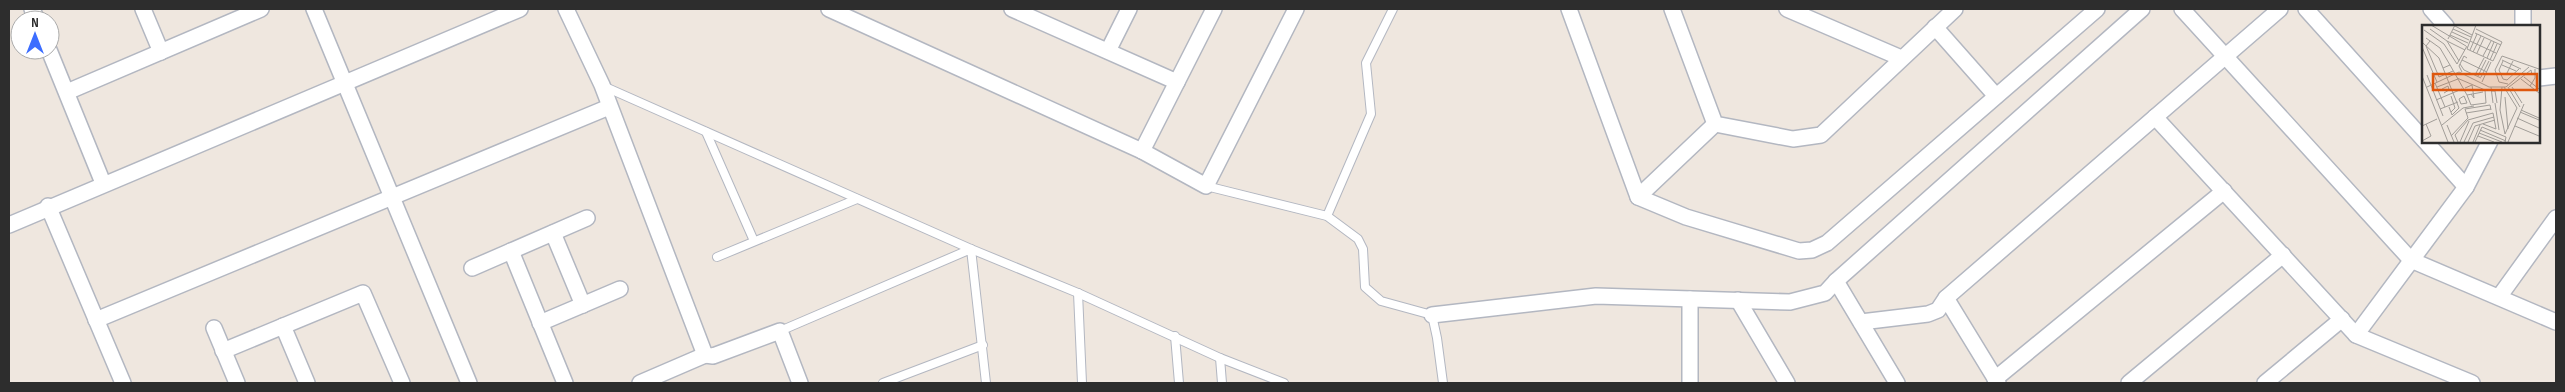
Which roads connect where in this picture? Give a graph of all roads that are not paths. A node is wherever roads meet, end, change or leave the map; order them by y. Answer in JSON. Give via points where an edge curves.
{"nodes":[{"id":1,"x":143,"y":9,"type":"edge"},
{"id":2,"x":261,"y":9,"type":"edge"},
{"id":3,"x":314,"y":9,"type":"edge"},
{"id":4,"x":520,"y":9,"type":"edge"},
{"id":5,"x":566,"y":9,"type":"edge"},
{"id":6,"x":829,"y":9,"type":"edge"},
{"id":7,"x":1012,"y":9,"type":"edge"},
{"id":8,"x":1129,"y":9,"type":"edge"},
{"id":9,"x":1214,"y":9,"type":"edge"},
{"id":10,"x":1296,"y":9,"type":"edge"},
{"id":11,"x":1394,"y":9,"type":"edge"},
{"id":12,"x":1569,"y":9,"type":"edge"},
{"id":13,"x":1672,"y":9,"type":"edge"},
{"id":14,"x":1789,"y":9,"type":"edge"},
{"id":15,"x":1955,"y":9,"type":"edge"},
{"id":16,"x":2097,"y":9,"type":"edge"},
{"id":17,"x":2142,"y":9,"type":"edge"},
{"id":18,"x":2182,"y":9,"type":"edge"},
{"id":19,"x":2280,"y":9,"type":"edge"},
{"id":20,"x":2306,"y":9,"type":"edge"},
{"id":21,"x":2523,"y":9,"type":"edge"},
{"id":22,"x":2433,"y":10,"type":"edge"},
{"id":23,"x":235,"y":14,"type":"edge"},
{"id":24,"x":1041,"y":15,"type":"edge"},
{"id":25,"x":2445,"y":25,"type":"edge"},
{"id":26,"x":2524,"y":25,"type":"edge"},
{"id":27,"x":1935,"y":27,"type":"junction"},
{"id":28,"x":1108,"y":51,"type":"junction"},
{"id":29,"x":161,"y":52,"type":"junction"},
{"id":30,"x":2225,"y":56,"type":"junction"},
{"id":31,"x":1901,"y":58,"type":"junction"},
{"id":32,"x":53,"y":60,"type":"edge"},
{"id":33,"x":2556,"y":76,"type":"edge"},
{"id":34,"x":2540,"y":78,"type":"edge"},
{"id":35,"x":345,"y":81,"type":"junction"},
{"id":36,"x":1177,"y":82,"type":"junction"},
{"id":37,"x":602,"y":85,"type":"junction"},
{"id":38,"x":67,"y":92,"type":"junction"},
{"id":39,"x":1996,"y":96,"type":"junction"},
{"id":40,"x":609,"y":107,"type":"junction"},
{"id":41,"x":2155,"y":117,"type":"junction"},
{"id":42,"x":1715,"y":124,"type":"junction"},
{"id":43,"x":706,"y":132,"type":"junction"},
{"id":44,"x":2422,"y":138,"type":"edge"},
{"id":45,"x":2426,"y":142,"type":"edge"},
{"id":46,"x":2489,"y":142,"type":"edge"},
{"id":47,"x":1142,"y":151,"type":"junction"},
{"id":48,"x":103,"y":183,"type":"junction"},
{"id":49,"x":1206,"y":186,"type":"junction"},
{"id":50,"x":2466,"y":186,"type":"junction"},
{"id":51,"x":2224,"y":191,"type":"junction"},
{"id":52,"x":393,"y":197,"type":"junction"},
{"id":53,"x":1638,"y":197,"type":"junction"},
{"id":54,"x":858,"y":199,"type":"junction"},
{"id":55,"x":48,"y":206,"type":"junction"},
{"id":56,"x":1327,"y":216,"type":"junction"},
{"id":57,"x":587,"y":218,"type":"dead end"},
{"id":58,"x":2556,"y":218,"type":"edge"},
{"id":59,"x":9,"y":224,"type":"edge"},
{"id":60,"x":553,"y":233,"type":"junction"},
{"id":61,"x":754,"y":241,"type":"junction"},
{"id":62,"x":971,"y":249,"type":"junction"},
{"id":63,"x":511,"y":251,"type":"junction"},
{"id":64,"x":2283,"y":255,"type":"junction"},
{"id":65,"x":717,"y":257,"type":"dead end"},
{"id":66,"x":2411,"y":260,"type":"junction"},
{"id":67,"x":472,"y":268,"type":"dead end"},
{"id":68,"x":1836,"y":280,"type":"junction"},
{"id":69,"x":620,"y":289,"type":"dead end"},
{"id":70,"x":1078,"y":293,"type":"junction"},
{"id":71,"x":1946,"y":298,"type":"junction"},
{"id":72,"x":2499,"y":298,"type":"junction"},
{"id":73,"x":1690,"y":299,"type":"junction"},
{"id":74,"x":1738,"y":300,"type":"junction"},
{"id":75,"x":583,"y":305,"type":"junction"},
{"id":76,"x":1432,"y":315,"type":"junction"},
{"id":77,"x":2342,"y":319,"type":"junction"},
{"id":78,"x":96,"y":320,"type":"junction"},
{"id":79,"x":1861,"y":322,"type":"junction"},
{"id":80,"x":2556,"y":322,"type":"edge"},
{"id":81,"x":540,"y":323,"type":"junction"},
{"id":82,"x":283,"y":326,"type":"junction"},
{"id":83,"x":214,"y":328,"type":"dead end"},
{"id":84,"x":780,"y":331,"type":"junction"},
{"id":85,"x":2356,"y":334,"type":"junction"},
{"id":86,"x":1176,"y":336,"type":"junction"},
{"id":87,"x":983,"y":345,"type":"junction"},
{"id":88,"x":223,"y":351,"type":"junction"},
{"id":89,"x":705,"y":355,"type":"junction"},
{"id":90,"x":1220,"y":358,"type":"junction"},
{"id":91,"x":1996,"y":381,"type":"edge"},
{"id":92,"x":122,"y":383,"type":"edge"},
{"id":93,"x":237,"y":383,"type":"edge"},
{"id":94,"x":307,"y":383,"type":"edge"},
{"id":95,"x":402,"y":383,"type":"edge"},
{"id":96,"x":469,"y":383,"type":"edge"},
{"id":97,"x":565,"y":383,"type":"edge"},
{"id":98,"x":640,"y":383,"type":"edge"},
{"id":99,"x":800,"y":383,"type":"edge"},
{"id":100,"x":883,"y":383,"type":"edge"},
{"id":101,"x":986,"y":383,"type":"edge"},
{"id":102,"x":1082,"y":383,"type":"edge"},
{"id":103,"x":1178,"y":383,"type":"edge"},
{"id":104,"x":1222,"y":383,"type":"edge"},
{"id":105,"x":1284,"y":383,"type":"edge"},
{"id":106,"x":1442,"y":383,"type":"edge"},
{"id":107,"x":1690,"y":383,"type":"edge"},
{"id":108,"x":1788,"y":383,"type":"edge"},
{"id":109,"x":1897,"y":383,"type":"edge"},
{"id":110,"x":2129,"y":383,"type":"edge"},
{"id":111,"x":2264,"y":383,"type":"edge"},
{"id":112,"x":2472,"y":383,"type":"edge"}],
"edges":[{"from":1,"to":29,"type":"street"},
{"from":2,"to":23,"type":"street"},
{"from":3,"to":35,"type":"street"},
{"from":4,"to":35,"type":"street"},
{"from":5,"to":37,"type":"street"},
{"from":6,"to":47,"type":"street"},
{"from":7,"to":24,"type":"street"},
{"from":8,"to":28,"type":"street"},
{"from":9,"to":36,"type":"street"},
{"from":10,"to":49,"type":"street"},
{"from":11,"to":56,"type":"lane","via":[[1366,63],[1371,114]]},
{"from":12,"to":53,"type":"street"},
{"from":13,"to":42,"type":"street"},
{"from":14,"to":31,"type":"street"},
{"from":15,"to":27,"type":"street"},
{"from":16,"to":39,"type":"street"},
{"from":17,"to":68,"type":"street"},
{"from":18,"to":30,"type":"street"},
{"from":19,"to":30,"type":"street"},
{"from":20,"to":44,"type":"street"},
{"from":21,"to":26,"type":"street"},
{"from":22,"to":25,"type":"street"},
{"from":23,"to":29,"type":"street"},
{"from":24,"to":28,"type":"street"},
{"from":27,"to":31,"type":"street"},
{"from":27,"to":39,"type":"street"},
{"from":28,"to":36,"type":"street"},
{"from":29,"to":38,"type":"street"},
{"from":30,"to":41,"type":"street"},
{"from":30,"to":66,"type":"street"},
{"from":31,"to":42,"type":"street","via":[[1821,135],[1793,140]]},
{"from":32,"to":38,"type":"street"},
{"from":33,"to":34,"type":"street"},
{"from":35,"to":48,"type":"street"},
{"from":35,"to":52,"type":"street"},
{"from":36,"to":47,"type":"street"},
{"from":37,"to":40,"type":"street"},
{"from":37,"to":43,"type":"lane"},
{"from":38,"to":48,"type":"street"},
{"from":39,"to":53,"type":"street","via":[[1826,243],[1812,250],[1799,251],[1780,246],[1686,217]]},
{"from":40,"to":52,"type":"street"},
{"from":40,"to":89,"type":"street"},
{"from":41,"to":51,"type":"street"},
{"from":41,"to":71,"type":"street"},
{"from":42,"to":53,"type":"street"},
{"from":43,"to":54,"type":"lane"},
{"from":43,"to":61,"type":"lane"},
{"from":45,"to":50,"type":"street"},
{"from":46,"to":50,"type":"street"},
{"from":47,"to":49,"type":"street"},
{"from":48,"to":55,"type":"street"},
{"from":49,"to":56,"type":"lane"},
{"from":50,"to":66,"type":"street"},
{"from":51,"to":64,"type":"street"},
{"from":51,"to":91,"type":"street"},
{"from":52,"to":78,"type":"street"},
{"from":52,"to":96,"type":"street"},
{"from":54,"to":61,"type":"lane"},
{"from":54,"to":62,"type":"lane"},
{"from":55,"to":59,"type":"street"},
{"from":55,"to":78,"type":"street"},
{"from":56,"to":76,"type":"lane","via":[[1358,239],[1363,249],[1365,287],[1381,301]]},
{"from":57,"to":60,"type":"street"},
{"from":58,"to":72,"type":"street"},
{"from":60,"to":63,"type":"street"},
{"from":60,"to":75,"type":"street"},
{"from":61,"to":65,"type":"lane"},
{"from":62,"to":70,"type":"lane"},
{"from":62,"to":84,"type":"lane"},
{"from":62,"to":87,"type":"lane"},
{"from":63,"to":67,"type":"street"},
{"from":63,"to":81,"type":"street"},
{"from":64,"to":77,"type":"street"},
{"from":64,"to":110,"type":"street"},
{"from":66,"to":72,"type":"street"},
{"from":66,"to":85,"type":"street"},
{"from":68,"to":74,"type":"street","via":[[1825,293],[1790,302]]},
{"from":68,"to":79,"type":"street"},
{"from":69,"to":75,"type":"street"},
{"from":70,"to":86,"type":"lane"},
{"from":70,"to":102,"type":"lane"},
{"from":71,"to":79,"type":"street","via":[[1938,310],[1928,314]]},
{"from":71,"to":91,"type":"street"},
{"from":72,"to":80,"type":"street"},
{"from":73,"to":74,"type":"street"},
{"from":73,"to":76,"type":"street","via":[[1596,296]]},
{"from":73,"to":107,"type":"street"},
{"from":74,"to":108,"type":"street"},
{"from":75,"to":81,"type":"street"},
{"from":76,"to":106,"type":"lane","via":[[1438,338]]},
{"from":77,"to":85,"type":"street"},
{"from":77,"to":111,"type":"street"},
{"from":78,"to":92,"type":"street"},
{"from":79,"to":109,"type":"street"},
{"from":81,"to":97,"type":"street"},
{"from":82,"to":88,"type":"street"},
{"from":82,"to":94,"type":"street"},
{"from":82,"to":95,"type":"street","via":[[363,293]]},
{"from":83,"to":88,"type":"street"},
{"from":84,"to":89,"type":"street","via":[[713,356]]},
{"from":84,"to":99,"type":"street"},
{"from":85,"to":112,"type":"street"},
{"from":86,"to":90,"type":"lane"},
{"from":86,"to":103,"type":"lane"},
{"from":87,"to":100,"type":"lane"},
{"from":87,"to":101,"type":"lane"},
{"from":88,"to":93,"type":"street"},
{"from":89,"to":98,"type":"street"},
{"from":90,"to":104,"type":"lane"},
{"from":90,"to":105,"type":"lane"}]}
